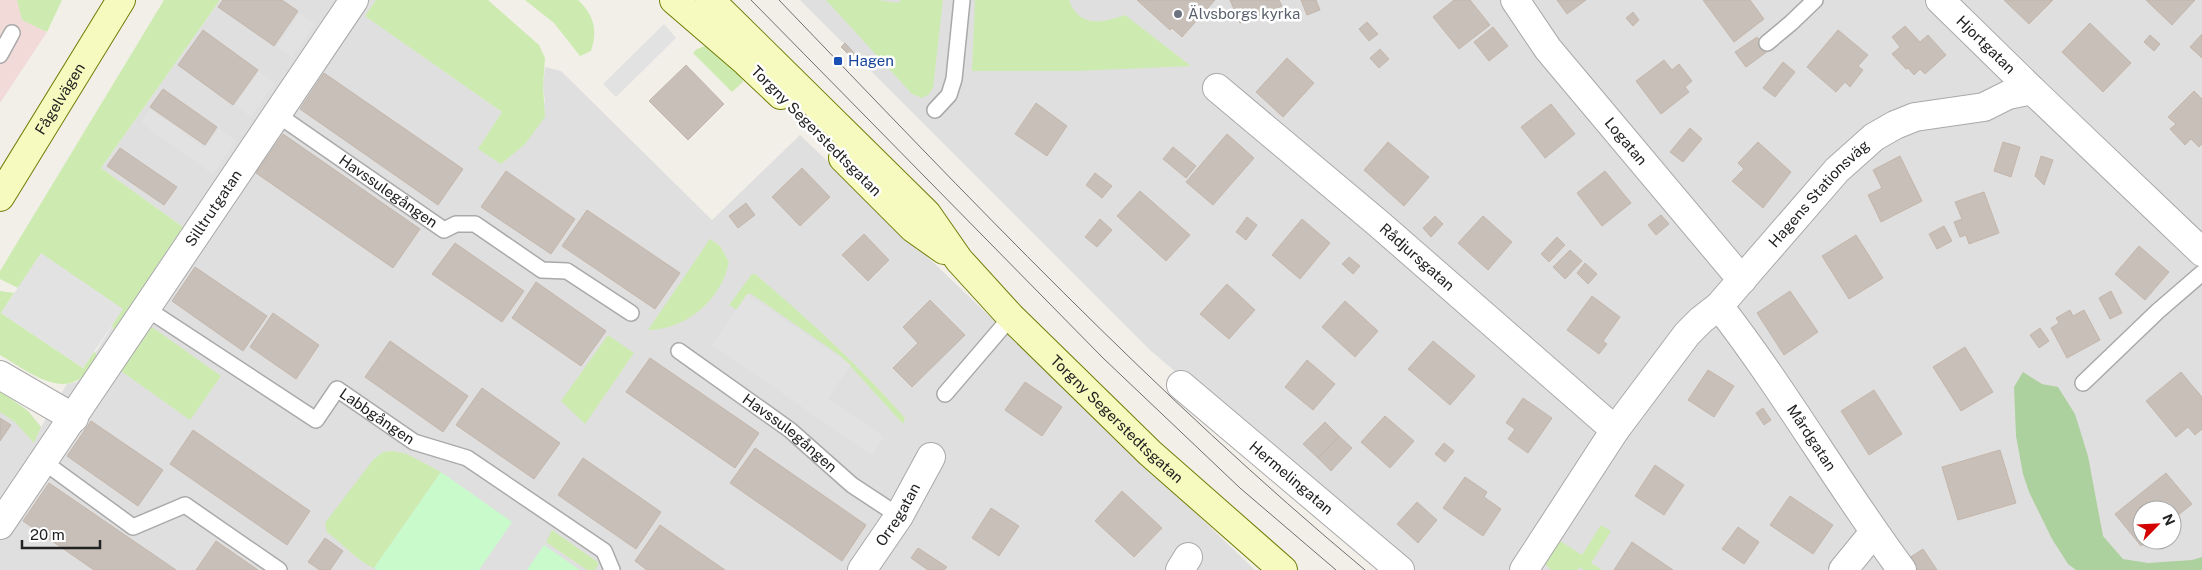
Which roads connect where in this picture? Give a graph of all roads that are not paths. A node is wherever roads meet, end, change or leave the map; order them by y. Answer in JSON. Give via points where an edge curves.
{"nodes":[{"id":1,"x":121,"y":0,"type":"edge"},
{"id":2,"x":354,"y":0,"type":"edge"},
{"id":3,"x":674,"y":0,"type":"edge"},
{"id":4,"x":710,"y":0,"type":"edge"},
{"id":5,"x":962,"y":0,"type":"edge"},
{"id":6,"x":1515,"y":0,"type":"edge"},
{"id":7,"x":1815,"y":0,"type":"edge"},
{"id":8,"x":1940,"y":0,"type":"edge"},
{"id":9,"x":12,"y":32,"type":"dead end"},
{"id":10,"x":1767,"y":43,"type":"dead end"},
{"id":11,"x":0,"y":55,"type":"edge"},
{"id":12,"x":1217,"y":88,"type":"dead end"},
{"id":13,"x":2032,"y":90,"type":"junction"},
{"id":14,"x":935,"y":110,"type":"dead end"},
{"id":15,"x":278,"y":115,"type":"junction"},
{"id":16,"x":0,"y":197,"type":"edge"},
{"id":17,"x":2202,"y":252,"type":"edge"},
{"id":18,"x":959,"y":260,"type":"junction"},
{"id":19,"x":2202,"y":273,"type":"edge"},
{"id":20,"x":1742,"y":280,"type":"junction"},
{"id":21,"x":1719,"y":306,"type":"junction"},
{"id":22,"x":147,"y":309,"type":"junction"},
{"id":23,"x":631,"y":313,"type":"dead end"},
{"id":24,"x":1011,"y":317,"type":"junction"},
{"id":25,"x":679,"y":351,"type":"dead end"},
{"id":26,"x":0,"y":375,"type":"edge"},
{"id":27,"x":2083,"y":383,"type":"dead end"},
{"id":28,"x":1181,"y":386,"type":"dead end"},
{"id":29,"x":945,"y":394,"type":"dead end"},
{"id":30,"x":74,"y":418,"type":"junction"},
{"id":31,"x":1615,"y":430,"type":"junction"},
{"id":32,"x":931,"y":457,"type":"dead end"},
{"id":33,"x":44,"y":462,"type":"junction"},
{"id":34,"x":898,"y":516,"type":"junction"},
{"id":35,"x":0,"y":525,"type":"edge"},
{"id":36,"x":1874,"y":532,"type":"junction"},
{"id":37,"x":279,"y":570,"type":"edge"},
{"id":38,"x":612,"y":570,"type":"edge"},
{"id":39,"x":862,"y":570,"type":"edge"},
{"id":40,"x":1283,"y":570,"type":"edge"},
{"id":41,"x":1400,"y":570,"type":"edge"},
{"id":42,"x":1524,"y":570,"type":"edge"},
{"id":43,"x":1843,"y":570,"type":"edge"},
{"id":44,"x":1902,"y":570,"type":"edge"}],
"edges":[{"from":1,"to":16,"type":"street","name":"Fågelvägen"},
{"from":2,"to":15,"type":"street","name":"Silltrutgatan"},
{"from":3,"to":18,"type":"street","name":"Torgny Segerstedtsgatan","via":[[753,68],[913,228]]},
{"from":4,"to":18,"type":"street","name":"Torgny Segerstedtsgatan","via":[[927,214]]},
{"from":5,"to":14,"type":"lane","via":[[954,79],[949,95]]},
{"from":6,"to":20,"type":"street","name":"Logatan","via":[[1544,45]]},
{"from":7,"to":10,"type":"lane"},
{"from":8,"to":13,"type":"street","name":"Hjortgatan"},
{"from":9,"to":11,"type":"lane"},
{"from":12,"to":31,"type":"street","name":"Rådjursgatan"},
{"from":13,"to":17,"type":"street"},
{"from":13,"to":20,"type":"street","name":"Hagens Stationsväg","via":[[1984,107],[1915,117],[1874,137],[1837,170]]},
{"from":15,"to":22,"type":"street","name":"Silltrutgatan"},
{"from":15,"to":23,"type":"lane","name":"Havssulegången","via":[[444,230],[456,224],[475,224],[542,270],[566,271]]},
{"from":18,"to":24,"type":"street","name":"Torgny Segerstedtsgatan"},
{"from":19,"to":27,"type":"lane"},
{"from":20,"to":21,"type":"street","name":"Hagens Stationsväg"},
{"from":21,"to":31,"type":"street","name":"Hagens Stationsväg","via":[[1687,334]]},
{"from":21,"to":36,"type":"street","name":"Mårdgatan","via":[[1758,356]]},
{"from":22,"to":30,"type":"street","name":"Silltrutgatan"},
{"from":22,"to":38,"type":"lane","name":"Labbgången","via":[[316,420],[337,389],[414,442],[467,458],[604,551]]},
{"from":24,"to":29,"type":"lane"},
{"from":24,"to":40,"type":"street","name":"Torgny Segerstedtsgatan","via":[[1150,453]]},
{"from":25,"to":34,"type":"lane","name":"Havssulegången","via":[[790,430],[852,486]]},
{"from":26,"to":30,"type":"street"},
{"from":28,"to":41,"type":"street","name":"Hermelingatan"},
{"from":30,"to":33,"type":"street","name":"Silltrutgatan"},
{"from":31,"to":42,"type":"street","name":"Hagens Stationsväg"},
{"from":32,"to":34,"type":"street","name":"Orregatan"},
{"from":33,"to":35,"type":"street","name":"Silltrutgatan"},
{"from":33,"to":37,"type":"lane","via":[[133,527],[185,505]]},
{"from":34,"to":39,"type":"street","name":"Orregatan"},
{"from":36,"to":43,"type":"street"},
{"from":36,"to":44,"type":"street","name":"Mårdgatan"}]}
